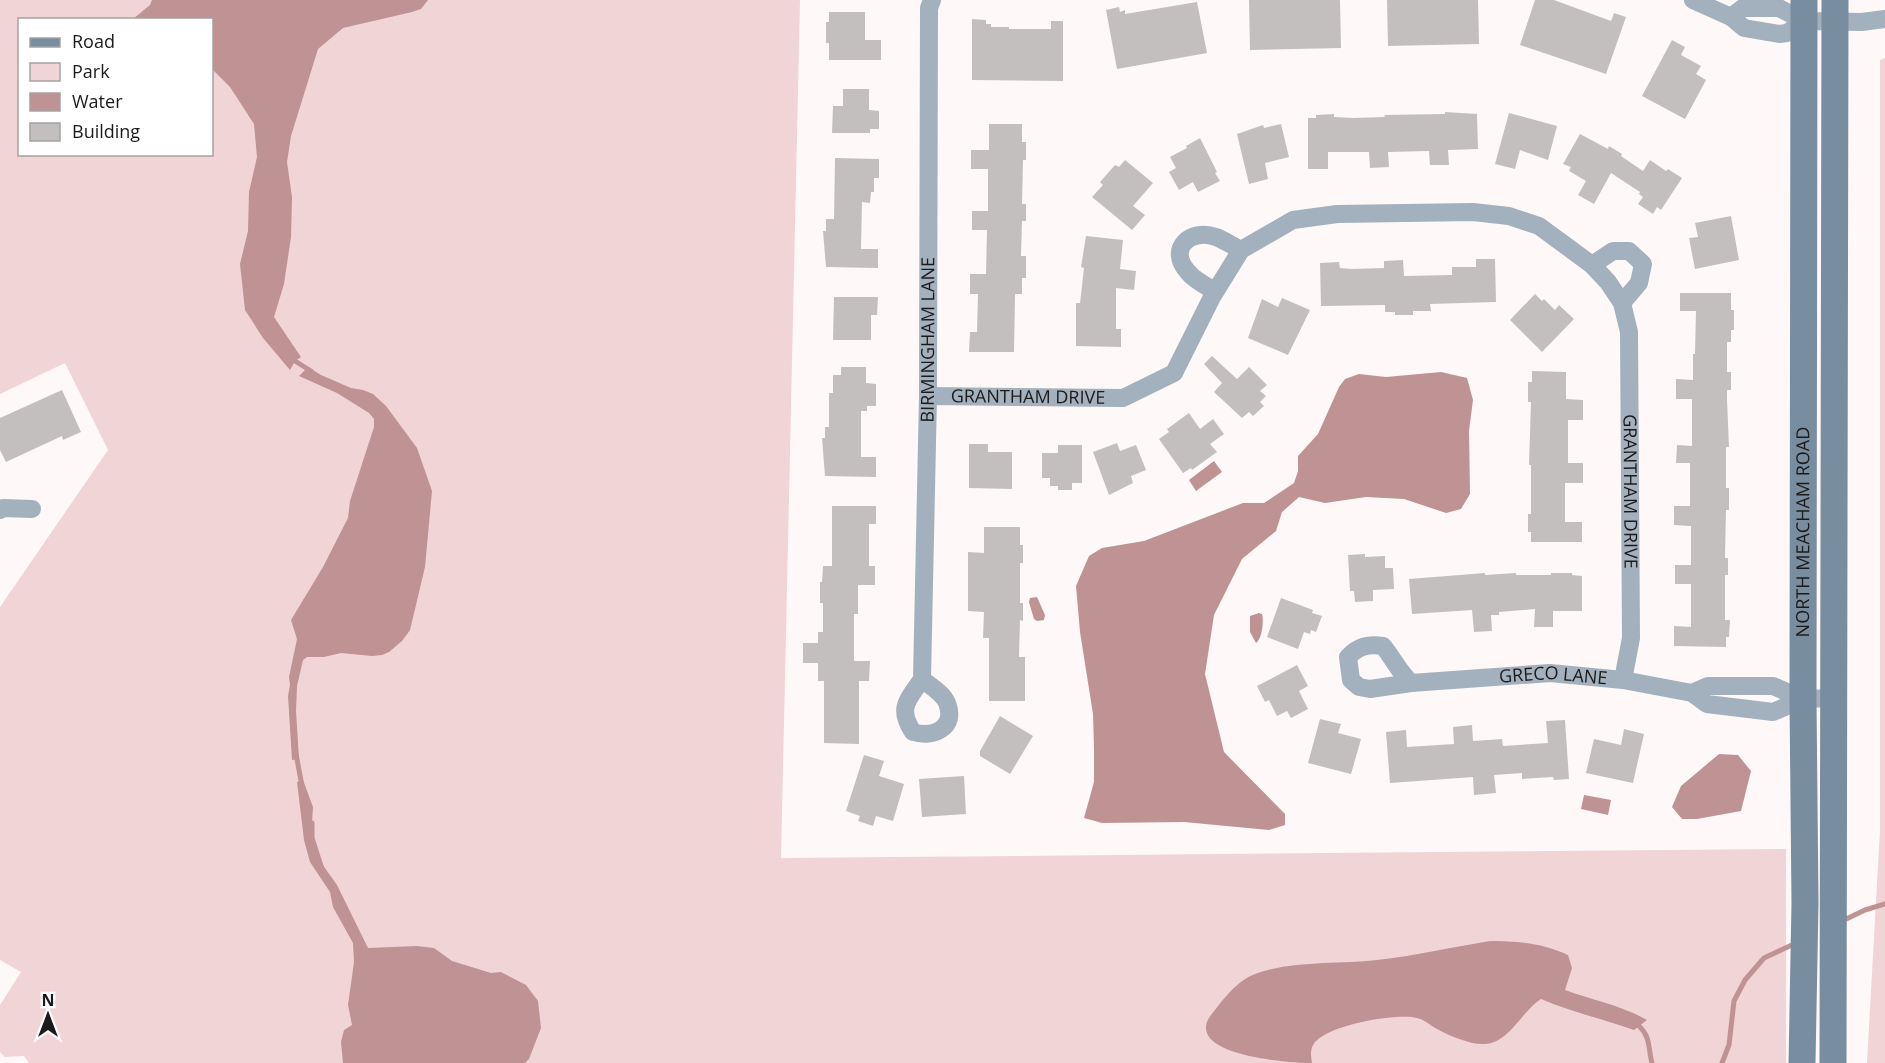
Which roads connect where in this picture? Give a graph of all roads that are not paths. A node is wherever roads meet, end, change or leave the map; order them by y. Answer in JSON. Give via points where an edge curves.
{"nodes":[{"id":1,"x":932,"y":0,"type":"edge"},
{"id":2,"x":1693,"y":0,"type":"edge"},
{"id":3,"x":1804,"y":10,"type":"edge"},
{"id":4,"x":1835,"y":11,"type":"edge"},
{"id":5,"x":1731,"y":18,"type":"junction"},
{"id":6,"x":1885,"y":19,"type":"edge"},
{"id":7,"x":1241,"y":250,"type":"junction"},
{"id":8,"x":1592,"y":265,"type":"junction"},
{"id":9,"x":1215,"y":291,"type":"junction"},
{"id":10,"x":1622,"y":303,"type":"junction"},
{"id":11,"x":928,"y":396,"type":"junction"},
{"id":12,"x":0,"y":510,"type":"edge"},
{"id":13,"x":32,"y":510,"type":"dead end"},
{"id":14,"x":922,"y":679,"type":"dead end"},
{"id":15,"x":1623,"y":680,"type":"junction"},
{"id":16,"x":1411,"y":683,"type":"dead end"},
{"id":17,"x":1692,"y":693,"type":"junction"},
{"id":18,"x":1835,"y":698,"type":"junction"},
{"id":19,"x":1803,"y":699,"type":"junction"},
{"id":20,"x":1802,"y":1063,"type":"edge"},
{"id":21,"x":1833,"y":1063,"type":"edge"}],
"edges":[{"from":1,"to":11,"type":"street","name":"BIRMINGHAM LANE"},
{"from":2,"to":5,"type":"street"},
{"from":3,"to":4,"type":"street"},
{"from":3,"to":5,"type":"street","via":[[1743,8]]},
{"from":3,"to":5,"type":"street","via":[[1787,33],[1779,34],[1744,28]]},
{"from":3,"to":19,"type":"main road","name":"NORTH MEACHAM ROAD"},
{"from":4,"to":6,"type":"street","via":[[1862,22]]},
{"from":4,"to":18,"type":"main road","name":"NORTH MEACHAM ROAD"},
{"from":7,"to":8,"type":"street","name":"GRANTHAM DRIVE","via":[[1293,220],[1336,214],[1473,212],[1509,216],[1539,226]]},
{"from":7,"to":9,"type":"street","name":"GRANTHAM DRIVE"},
{"from":7,"to":9,"type":"street","via":[[1214,236],[1195,235],[1184,242],[1181,263],[1188,274]]},
{"from":8,"to":10,"type":"street","name":"GRANTHAM DRIVE"},
{"from":8,"to":10,"type":"street","via":[[1613,251],[1629,250],[1643,264],[1639,283]]},
{"from":9,"to":11,"type":"street","name":"GRANTHAM DRIVE","via":[[1174,373],[1123,398]]},
{"from":10,"to":15,"type":"street","name":"GRANTHAM DRIVE","via":[[1629,342],[1630,578],[1630,638]]},
{"from":11,"to":14,"type":"street","name":"BIRMINGHAM LANE"},
{"from":12,"to":13,"type":"street"},
{"from":15,"to":16,"type":"street","name":"GRECO LANE","via":[[1550,673]]},
{"from":15,"to":17,"type":"street","name":"GRECO LANE"},
{"from":17,"to":19,"type":"street","name":"GRECO LANE","via":[[1708,686],[1773,686]]},
{"from":17,"to":19,"type":"street","name":"GRECO LANE","via":[[1707,704],[1773,712]]},
{"from":18,"to":19,"type":"street"},
{"from":18,"to":21,"type":"main road","name":"NORTH MEACHAM ROAD"},
{"from":19,"to":20,"type":"main road","name":"NORTH MEACHAM ROAD"}]}
